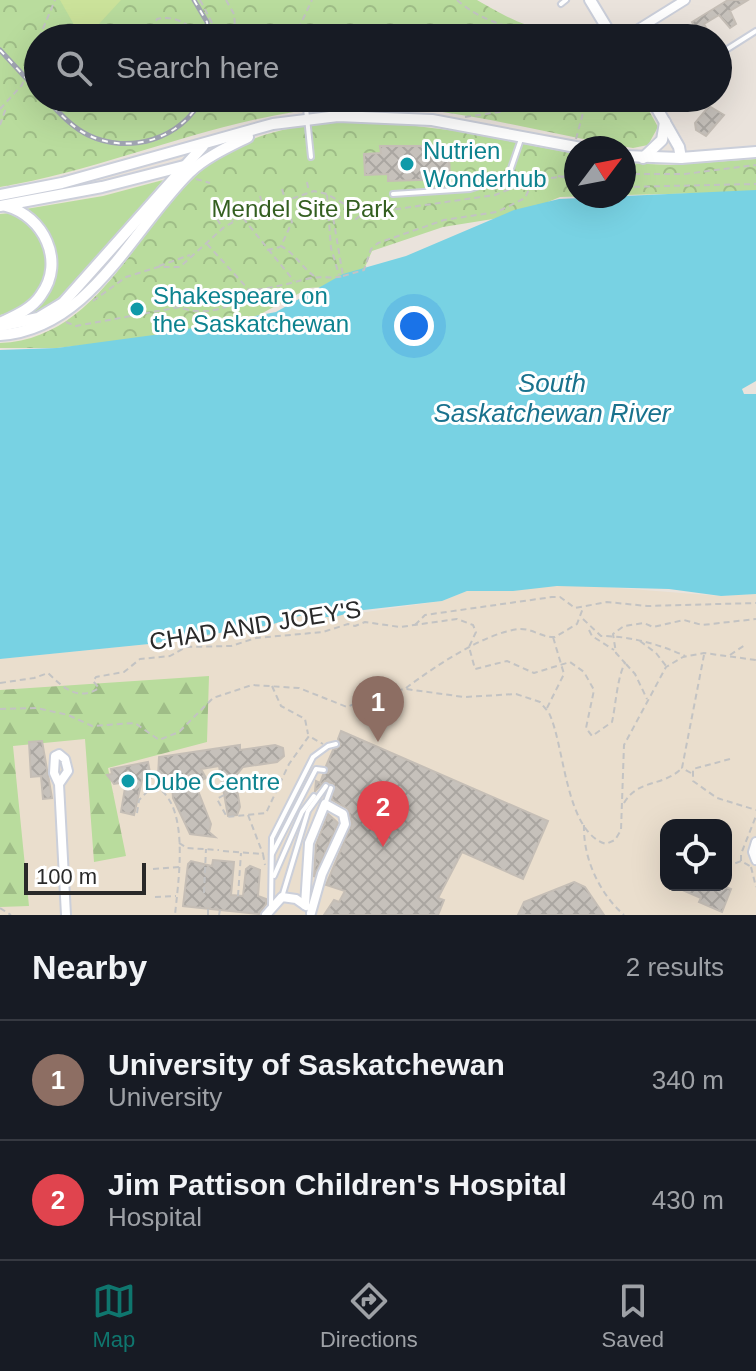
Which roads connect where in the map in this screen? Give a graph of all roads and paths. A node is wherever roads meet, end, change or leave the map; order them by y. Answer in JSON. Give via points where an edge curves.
{"nodes":[{"id":1,"x":55,"y":0,"type":"edge"},
{"id":2,"x":200,"y":0,"type":"edge"},
{"id":3,"x":226,"y":0,"type":"edge"},
{"id":4,"x":312,"y":0,"type":"edge"},
{"id":5,"x":457,"y":0,"type":"edge"},
{"id":6,"x":590,"y":0,"type":"edge"},
{"id":7,"x":685,"y":0,"type":"edge"},
{"id":8,"x":45,"y":24,"type":"edge"},
{"id":9,"x":152,"y":24,"type":"edge"},
{"id":10,"x":185,"y":24,"type":"edge"},
{"id":11,"x":213,"y":24,"type":"edge"},
{"id":12,"x":235,"y":24,"type":"edge"},
{"id":13,"x":301,"y":24,"type":"edge"},
{"id":14,"x":501,"y":24,"type":"edge"},
{"id":15,"x":605,"y":24,"type":"edge"},
{"id":16,"x":646,"y":24,"type":"edge"},
{"id":17,"x":756,"y":31,"type":"edge"},
{"id":18,"x":732,"y":46,"type":"edge"},
{"id":19,"x":24,"y":81,"type":"edge"},
{"id":20,"x":6,"y":105,"type":"junction"},
{"id":21,"x":0,"y":109,"type":"edge"},
{"id":22,"x":294,"y":112,"type":"edge"},
{"id":23,"x":306,"y":112,"type":"edge"},
{"id":24,"x":499,"y":112,"type":"edge"},
{"id":25,"x":584,"y":112,"type":"edge"},
{"id":26,"x":659,"y":112,"type":"edge"},
{"id":27,"x":306,"y":115,"type":"junction"},
{"id":28,"x":460,"y":118,"type":"dead end"},
{"id":29,"x":665,"y":122,"type":"junction"},
{"id":30,"x":273,"y":124,"type":"junction"},
{"id":31,"x":0,"y":125,"type":"edge"},
{"id":32,"x":580,"y":136,"type":"edge"},
{"id":33,"x":522,"y":137,"type":"junction"},
{"id":34,"x":205,"y":144,"type":"junction"},
{"id":35,"x":564,"y":144,"type":"edge"},
{"id":36,"x":756,"y":152,"type":"edge"},
{"id":37,"x":311,"y":157,"type":"dead end"},
{"id":38,"x":636,"y":157,"type":"edge"},
{"id":39,"x":643,"y":158,"type":"junction"},
{"id":40,"x":681,"y":158,"type":"junction"},
{"id":41,"x":756,"y":165,"type":"edge"},
{"id":42,"x":184,"y":172,"type":"junction"},
{"id":43,"x":636,"y":174,"type":"edge"},
{"id":44,"x":555,"y":175,"type":"junction"},
{"id":45,"x":564,"y":175,"type":"edge"},
{"id":46,"x":564,"y":177,"type":"edge"},
{"id":47,"x":533,"y":180,"type":"junction"},
{"id":48,"x":307,"y":182,"type":"dead end"},
{"id":49,"x":210,"y":183,"type":"dead end"},
{"id":50,"x":756,"y":184,"type":"edge"},
{"id":51,"x":636,"y":187,"type":"edge"},
{"id":52,"x":282,"y":189,"type":"dead end"},
{"id":53,"x":309,"y":193,"type":"junction"},
{"id":54,"x":327,"y":194,"type":"junction"},
{"id":55,"x":393,"y":194,"type":"dead end"},
{"id":56,"x":260,"y":196,"type":"dead end"},
{"id":57,"x":285,"y":199,"type":"junction"},
{"id":58,"x":1,"y":202,"type":"edge"},
{"id":59,"x":263,"y":208,"type":"junction"},
{"id":60,"x":228,"y":211,"type":"dead end"},
{"id":61,"x":362,"y":214,"type":"junction"},
{"id":62,"x":243,"y":217,"type":"junction"},
{"id":63,"x":331,"y":217,"type":"junction"},
{"id":64,"x":217,"y":219,"type":"dead end"},
{"id":65,"x":234,"y":222,"type":"junction"},
{"id":66,"x":223,"y":228,"type":"junction"},
{"id":67,"x":205,"y":242,"type":"junction"},
{"id":68,"x":281,"y":246,"type":"junction"},
{"id":69,"x":267,"y":250,"type":"junction"},
{"id":70,"x":195,"y":254,"type":"junction"},
{"id":71,"x":158,"y":267,"type":"junction"},
{"id":72,"x":341,"y":276,"type":"junction"},
{"id":73,"x":315,"y":277,"type":"junction"},
{"id":74,"x":296,"y":283,"type":"junction"},
{"id":75,"x":249,"y":290,"type":"junction"},
{"id":76,"x":90,"y":303,"type":"dead end"},
{"id":77,"x":0,"y":324,"type":"edge"},
{"id":78,"x":58,"y":326,"type":"dead end"},
{"id":79,"x":0,"y":335,"type":"edge"},
{"id":80,"x":756,"y":603,"type":"edge"},
{"id":81,"x":583,"y":607,"type":"junction"},
{"id":82,"x":582,"y":618,"type":"junction"},
{"id":83,"x":756,"y":619,"type":"edge"},
{"id":84,"x":587,"y":625,"type":"junction"},
{"id":85,"x":415,"y":626,"type":"junction"},
{"id":86,"x":613,"y":634,"type":"junction"},
{"id":87,"x":553,"y":637,"type":"junction"},
{"id":88,"x":640,"y":641,"type":"junction"},
{"id":89,"x":745,"y":645,"type":"dead end"},
{"id":90,"x":469,"y":647,"type":"junction"},
{"id":91,"x":668,"y":650,"type":"junction"},
{"id":92,"x":615,"y":651,"type":"junction"},
{"id":93,"x":704,"y":653,"type":"junction"},
{"id":94,"x":685,"y":656,"type":"junction"},
{"id":95,"x":729,"y":656,"type":"junction"},
{"id":96,"x":670,"y":659,"type":"junction"},
{"id":97,"x":756,"y":660,"type":"edge"},
{"id":98,"x":625,"y":663,"type":"junction"},
{"id":99,"x":562,"y":665,"type":"junction"},
{"id":100,"x":666,"y":667,"type":"junction"},
{"id":101,"x":0,"y":683,"type":"edge"},
{"id":102,"x":271,"y":685,"type":"junction"},
{"id":103,"x":404,"y":689,"type":"junction"},
{"id":104,"x":647,"y":700,"type":"junction"},
{"id":105,"x":0,"y":709,"type":"edge"},
{"id":106,"x":547,"y":710,"type":"junction"},
{"id":107,"x":309,"y":736,"type":"junction"},
{"id":108,"x":336,"y":744,"type":"dead end"},
{"id":109,"x":325,"y":748,"type":"junction"},
{"id":110,"x":730,"y":759,"type":"dead end"},
{"id":111,"x":682,"y":768,"type":"junction"},
{"id":112,"x":324,"y":770,"type":"dead end"},
{"id":113,"x":691,"y":773,"type":"junction"},
{"id":114,"x":165,"y":783,"type":"dead end"},
{"id":115,"x":59,"y":784,"type":"dead end"},
{"id":116,"x":162,"y":791,"type":"junction"},
{"id":117,"x":224,"y":795,"type":"dead end"},
{"id":118,"x":314,"y":796,"type":"dead end"},
{"id":119,"x":325,"y":804,"type":"junction"},
{"id":120,"x":623,"y":804,"type":"junction"},
{"id":121,"x":756,"y":810,"type":"edge"},
{"id":122,"x":137,"y":813,"type":"dead end"},
{"id":123,"x":248,"y":814,"type":"junction"},
{"id":124,"x":756,"y":816,"type":"edge"},
{"id":125,"x":584,"y":824,"type":"junction"},
{"id":126,"x":259,"y":842,"type":"junction"},
{"id":127,"x":756,"y":842,"type":"edge"},
{"id":128,"x":179,"y":843,"type":"junction"},
{"id":129,"x":206,"y":849,"type":"junction"},
{"id":130,"x":241,"y":852,"type":"junction"},
{"id":131,"x":250,"y":853,"type":"junction"},
{"id":132,"x":263,"y":854,"type":"junction"},
{"id":133,"x":270,"y":856,"type":"junction"},
{"id":134,"x":741,"y":861,"type":"junction"},
{"id":135,"x":754,"y":863,"type":"edge"},
{"id":136,"x":732,"y":865,"type":"edge"},
{"id":137,"x":180,"y":867,"type":"junction"},
{"id":138,"x":265,"y":867,"type":"dead end"},
{"id":139,"x":153,"y":869,"type":"dead end"},
{"id":140,"x":756,"y":869,"type":"edge"},
{"id":141,"x":273,"y":880,"type":"junction"},
{"id":142,"x":756,"y":887,"type":"edge"},
{"id":143,"x":204,"y":893,"type":"dead end"},
{"id":144,"x":177,"y":896,"type":"junction"},
{"id":145,"x":238,"y":896,"type":"dead end"},
{"id":146,"x":155,"y":897,"type":"dead end"},
{"id":147,"x":282,"y":897,"type":"junction"},
{"id":148,"x":271,"y":906,"type":"junction"},
{"id":149,"x":0,"y":908,"type":"edge"},
{"id":150,"x":208,"y":908,"type":"dead end"},
{"id":151,"x":309,"y":911,"type":"edge"},
{"id":152,"x":11,"y":915,"type":"edge"},
{"id":153,"x":66,"y":915,"type":"edge"},
{"id":154,"x":175,"y":915,"type":"edge"},
{"id":155,"x":208,"y":915,"type":"edge"},
{"id":156,"x":266,"y":915,"type":"edge"},
{"id":157,"x":624,"y":915,"type":"edge"}],
"edges":[{"from":1,"to":8,"type":"path"},
{"from":2,"to":11,"type":"path"},
{"from":3,"to":12,"type":"path"},
{"from":4,"to":13,"type":"path"},
{"from":5,"to":14,"type":"path"},
{"from":6,"to":15,"type":"street"},
{"from":7,"to":16,"type":"street"},
{"from":9,"to":10,"type":"path","via":[[176,18]]},
{"from":17,"to":18,"type":"lane"},
{"from":19,"to":20,"type":"path"},
{"from":20,"to":21,"type":"path"},
{"from":20,"to":31,"type":"path"},
{"from":22,"to":27,"type":"path"},
{"from":23,"to":27,"type":"lane"},
{"from":24,"to":28,"type":"path"},
{"from":25,"to":32,"type":"path"},
{"from":26,"to":29,"type":"street"},
{"from":27,"to":30,"type":"street"},
{"from":27,"to":33,"type":"street","via":[[408,117]]},
{"from":27,"to":37,"type":"lane"},
{"from":29,"to":39,"type":"street","via":[[662,140]]},
{"from":29,"to":40,"type":"street"},
{"from":30,"to":34,"type":"street"},
{"from":30,"to":42,"type":"street"},
{"from":33,"to":35,"type":"street"},
{"from":33,"to":55,"type":"lane","via":[[508,177],[470,189]]},
{"from":34,"to":42,"type":"street"},
{"from":34,"to":58,"type":"street"},
{"from":36,"to":40,"type":"street"},
{"from":38,"to":39,"type":"street"},
{"from":39,"to":40,"type":"street"},
{"from":41,"to":43,"type":"path"},
{"from":42,"to":49,"type":"path"},
{"from":42,"to":58,"type":"street"},
{"from":42,"to":77,"type":"street","via":[[63,303],[38,318]]},
{"from":42,"to":79,"type":"street","via":[[75,305],[40,327]]},
{"from":44,"to":45,"type":"path"},
{"from":44,"to":46,"type":"path"},
{"from":44,"to":47,"type":"path"},
{"from":47,"to":61,"type":"path","via":[[495,195]]},
{"from":47,"to":72,"type":"path","via":[[525,198],[497,212],[444,220],[378,243],[364,270]]},
{"from":48,"to":53,"type":"path"},
{"from":50,"to":51,"type":"path"},
{"from":52,"to":57,"type":"path"},
{"from":53,"to":54,"type":"path"},
{"from":53,"to":57,"type":"path"},
{"from":54,"to":61,"type":"path"},
{"from":54,"to":63,"type":"path"},
{"from":56,"to":59,"type":"path"},
{"from":57,"to":59,"type":"path"},
{"from":57,"to":68,"type":"path","via":[[292,222]]},
{"from":58,"to":77,"type":"street","via":[[34,221],[48,243],[51,264],[42,295]]},
{"from":59,"to":62,"type":"path"},
{"from":60,"to":65,"type":"path"},
{"from":61,"to":63,"type":"path","via":[[356,219]]},
{"from":62,"to":65,"type":"path"},
{"from":62,"to":69,"type":"path"},
{"from":63,"to":72,"type":"path","via":[[331,248]]},
{"from":64,"to":66,"type":"path"},
{"from":65,"to":66,"type":"path"},
{"from":66,"to":67,"type":"path"},
{"from":67,"to":70,"type":"path"},
{"from":67,"to":75,"type":"path"},
{"from":68,"to":69,"type":"path"},
{"from":68,"to":73,"type":"path"},
{"from":69,"to":74,"type":"path"},
{"from":70,"to":71,"type":"path"},
{"from":70,"to":71,"type":"path","via":[[180,267]]},
{"from":71,"to":76,"type":"path","via":[[126,277]]},
{"from":72,"to":73,"type":"path"},
{"from":73,"to":74,"type":"path"},
{"from":74,"to":75,"type":"path"},
{"from":75,"to":78,"type":"path","via":[[233,306],[191,312],[180,307]]},
{"from":80,"to":81,"type":"path","via":[[607,602]]},
{"from":81,"to":82,"type":"path"},
{"from":81,"to":85,"type":"path","via":[[575,608],[560,597],[508,601],[425,615]]},
{"from":82,"to":84,"type":"path"},
{"from":82,"to":87,"type":"path"},
{"from":83,"to":86,"type":"path","via":[[702,625],[684,620],[653,627],[644,623]]},
{"from":84,"to":86,"type":"path","via":[[601,636]]},
{"from":84,"to":92,"type":"path","via":[[592,636]]},
{"from":85,"to":90,"type":"path","name":"CHAD AND JOEY'S","via":[[467,620],[476,632]]},
{"from":85,"to":101,"type":"path","name":"CHAD AND JOEY'S","via":[[365,622],[231,646],[186,647],[170,656],[140,659],[124,672],[96,677],[99,688],[87,694],[66,690],[48,673]]},
{"from":86,"to":88,"type":"path"},
{"from":86,"to":92,"type":"path"},
{"from":87,"to":90,"type":"path","via":[[514,630]]},
{"from":87,"to":99,"type":"path"},
{"from":88,"to":91,"type":"path"},
{"from":88,"to":100,"type":"path"},
{"from":89,"to":95,"type":"path"},
{"from":90,"to":99,"type":"path","via":[[475,669],[507,661],[534,673]]},
{"from":90,"to":103,"type":"path"},
{"from":91,"to":94,"type":"path"},
{"from":91,"to":96,"type":"path"},
{"from":92,"to":98,"type":"path"},
{"from":93,"to":94,"type":"path"},
{"from":93,"to":95,"type":"path"},
{"from":93,"to":111,"type":"path"},
{"from":94,"to":96,"type":"path"},
{"from":95,"to":97,"type":"path"},
{"from":96,"to":100,"type":"path"},
{"from":98,"to":99,"type":"path","via":[[612,722],[592,736],[586,728],[593,684],[570,662]]},
{"from":98,"to":104,"type":"path"},
{"from":99,"to":106,"type":"path","via":[[564,674]]},
{"from":100,"to":104,"type":"path"},
{"from":102,"to":103,"type":"path","via":[[315,692],[347,707]]},
{"from":102,"to":105,"type":"path","via":[[252,685],[213,698],[164,740],[135,723],[92,726],[37,708]]},
{"from":102,"to":107,"type":"path","via":[[281,706],[305,719]]},
{"from":103,"to":106,"type":"path","via":[[464,697],[516,694]]},
{"from":104,"to":120,"type":"path","via":[[623,751]]},
{"from":106,"to":125,"type":"path"},
{"from":107,"to":109,"type":"path"},
{"from":107,"to":123,"type":"path","via":[[266,813]]},
{"from":108,"to":109,"type":"lane"},
{"from":109,"to":133,"type":"lane","via":[[313,757],[272,838]]},
{"from":110,"to":113,"type":"path"},
{"from":111,"to":113,"type":"path"},
{"from":111,"to":120,"type":"path","via":[[665,780],[639,785]]},
{"from":112,"to":133,"type":"lane","via":[[316,769]]},
{"from":113,"to":121,"type":"path","via":[[695,784],[710,794]]},
{"from":114,"to":116,"type":"path"},
{"from":115,"to":153,"type":"street"},
{"from":116,"to":122,"type":"path","via":[[142,795]]},
{"from":116,"to":128,"type":"path","via":[[174,812]]},
{"from":117,"to":123,"type":"path","via":[[217,799],[227,817]]},
{"from":118,"to":141,"type":"lane"},
{"from":119,"to":147,"type":"lane","via":[[329,787],[308,811]]},
{"from":119,"to":151,"type":"street","via":[[309,843]]},
{"from":119,"to":151,"type":"street","via":[[343,814],[345,824]]},
{"from":120,"to":125,"type":"path","via":[[621,830],[610,843],[594,839]]},
{"from":123,"to":126,"type":"path"},
{"from":124,"to":134,"type":"path"},
{"from":125,"to":157,"type":"path","via":[[588,862]]},
{"from":126,"to":131,"type":"path"},
{"from":126,"to":132,"type":"path"},
{"from":127,"to":135,"type":"street"},
{"from":128,"to":129,"type":"path"},
{"from":128,"to":137,"type":"path"},
{"from":129,"to":130,"type":"path"},
{"from":129,"to":143,"type":"path"},
{"from":130,"to":131,"type":"path"},
{"from":130,"to":145,"type":"path"},
{"from":131,"to":132,"type":"path"},
{"from":132,"to":138,"type":"path"},
{"from":133,"to":141,"type":"lane"},
{"from":134,"to":135,"type":"path"},
{"from":134,"to":136,"type":"path"},
{"from":135,"to":140,"type":"path"},
{"from":135,"to":142,"type":"path"},
{"from":137,"to":139,"type":"path"},
{"from":137,"to":144,"type":"path"},
{"from":141,"to":148,"type":"lane"},
{"from":144,"to":146,"type":"path"},
{"from":144,"to":154,"type":"path"},
{"from":147,"to":148,"type":"street"},
{"from":147,"to":151,"type":"street","via":[[296,899]]},
{"from":148,"to":156,"type":"street"},
{"from":149,"to":152,"type":"path"},
{"from":150,"to":155,"type":"path"}]}
